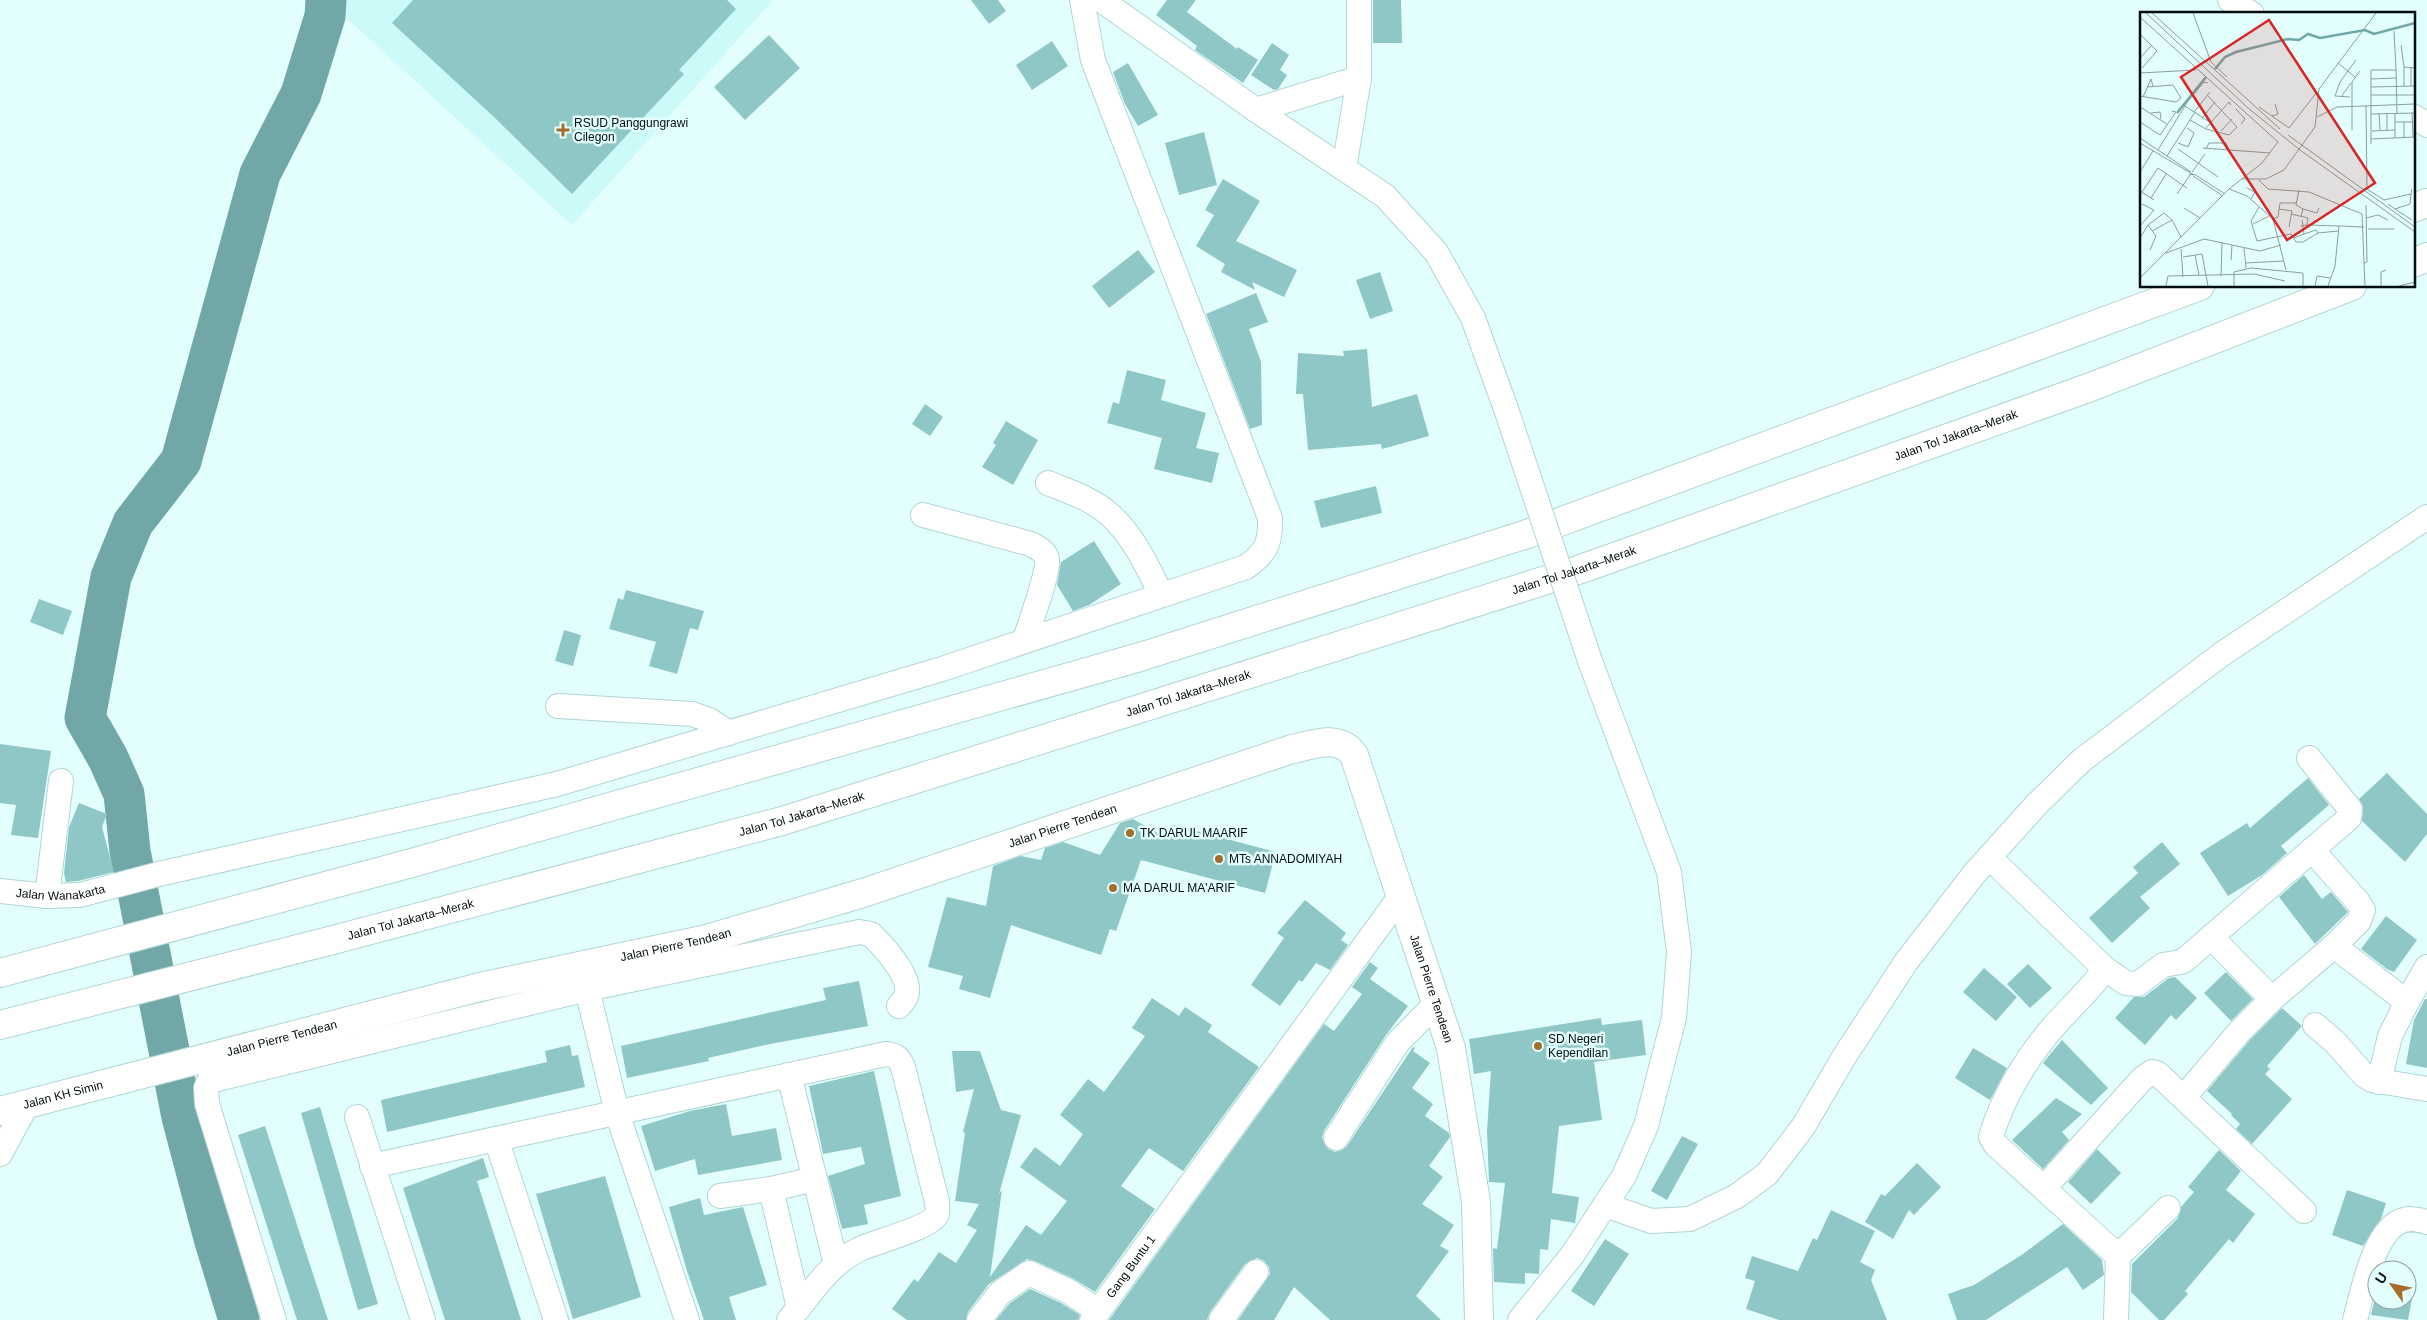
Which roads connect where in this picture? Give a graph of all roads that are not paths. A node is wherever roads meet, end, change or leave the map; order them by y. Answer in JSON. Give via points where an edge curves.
{"nodes":[{"id":1,"x":1082,"y":0,"type":"edge"},
{"id":2,"x":1101,"y":0,"type":"edge"},
{"id":3,"x":1359,"y":0,"type":"edge"},
{"id":4,"x":2230,"y":0,"type":"edge"},
{"id":5,"x":2249,"y":12,"type":"edge"},
{"id":6,"x":1359,"y":78,"type":"junction"},
{"id":7,"x":1256,"y":110,"type":"junction"},
{"id":8,"x":2414,"y":117,"type":"edge"},
{"id":9,"x":2427,"y":125,"type":"edge"},
{"id":10,"x":1344,"y":170,"type":"junction"},
{"id":11,"x":2427,"y":203,"type":"edge"},
{"id":12,"x":2414,"y":208,"type":"edge"},
{"id":13,"x":2427,"y":257,"type":"edge"},
{"id":14,"x":2414,"y":263,"type":"edge"},
{"id":15,"x":2195,"y":288,"type":"edge"},
{"id":16,"x":2347,"y":288,"type":"edge"},
{"id":17,"x":1048,"y":483,"type":"dead end"},
{"id":18,"x":923,"y":515,"type":"dead end"},
{"id":19,"x":2427,"y":517,"type":"edge"},
{"id":20,"x":1161,"y":594,"type":"junction"},
{"id":21,"x":1025,"y":640,"type":"junction"},
{"id":22,"x":558,"y":706,"type":"dead end"},
{"id":23,"x":676,"y":714,"type":"junction"},
{"id":24,"x":729,"y":733,"type":"junction"},
{"id":25,"x":688,"y":745,"type":"junction"},
{"id":26,"x":2309,"y":758,"type":"dead end"},
{"id":27,"x":61,"y":780,"type":"dead end"},
{"id":28,"x":2312,"y":850,"type":"junction"},
{"id":29,"x":1989,"y":857,"type":"junction"},
{"id":30,"x":0,"y":891,"type":"edge"},
{"id":31,"x":47,"y":896,"type":"junction"},
{"id":32,"x":1400,"y":898,"type":"junction"},
{"id":33,"x":2211,"y":937,"type":"junction"},
{"id":34,"x":2334,"y":946,"type":"junction"},
{"id":35,"x":2427,"y":966,"type":"edge"},
{"id":36,"x":2105,"y":969,"type":"junction"},
{"id":37,"x":0,"y":973,"type":"edge"},
{"id":38,"x":587,"y":990,"type":"junction"},
{"id":39,"x":2272,"y":999,"type":"junction"},
{"id":40,"x":2407,"y":1002,"type":"junction"},
{"id":41,"x":1436,"y":1004,"type":"junction"},
{"id":42,"x":899,"y":1006,"type":"dead end"},
{"id":43,"x":0,"y":1025,"type":"edge"},
{"id":44,"x":2315,"y":1025,"type":"dead end"},
{"id":45,"x":789,"y":1075,"type":"junction"},
{"id":46,"x":126,"y":1078,"type":"joint"},
{"id":47,"x":2379,"y":1082,"type":"junction"},
{"id":48,"x":2427,"y":1089,"type":"edge"},
{"id":49,"x":2184,"y":1097,"type":"junction"},
{"id":50,"x":26,"y":1106,"type":"junction"},
{"id":51,"x":0,"y":1112,"type":"edge"},
{"id":52,"x":617,"y":1112,"type":"junction"},
{"id":53,"x":357,"y":1117,"type":"dead end"},
{"id":54,"x":1336,"y":1138,"type":"dead end"},
{"id":55,"x":496,"y":1139,"type":"junction"},
{"id":56,"x":0,"y":1154,"type":"edge"},
{"id":57,"x":372,"y":1166,"type":"junction"},
{"id":58,"x":815,"y":1179,"type":"junction"},
{"id":59,"x":2044,"y":1188,"type":"junction"},
{"id":60,"x":771,"y":1189,"type":"junction"},
{"id":61,"x":720,"y":1196,"type":"dead end"},
{"id":62,"x":1605,"y":1204,"type":"junction"},
{"id":63,"x":2168,"y":1208,"type":"dead end"},
{"id":64,"x":2304,"y":1211,"type":"dead end"},
{"id":65,"x":2427,"y":1222,"type":"edge"},
{"id":66,"x":2118,"y":1256,"type":"junction"},
{"id":67,"x":836,"y":1264,"type":"junction"},
{"id":68,"x":1256,"y":1272,"type":"dead end"},
{"id":69,"x":794,"y":1314,"type":"edge"},
{"id":70,"x":1095,"y":1316,"type":"edge"},
{"id":71,"x":679,"y":1317,"type":"edge"},
{"id":72,"x":274,"y":1320,"type":"edge"},
{"id":73,"x":422,"y":1320,"type":"edge"},
{"id":74,"x":556,"y":1320,"type":"edge"},
{"id":75,"x":979,"y":1320,"type":"edge"},
{"id":76,"x":1221,"y":1320,"type":"edge"},
{"id":77,"x":1479,"y":1320,"type":"edge"},
{"id":78,"x":1520,"y":1320,"type":"edge"},
{"id":79,"x":2116,"y":1320,"type":"edge"},
{"id":80,"x":2354,"y":1320,"type":"edge"}],
"edges":[{"from":1,"to":20,"type":"street","name":"Jalan Wanakarta","via":[[1093,60],[1270,518],[1270,536],[1261,556],[1246,567]]},
{"from":2,"to":7,"type":"street"},
{"from":3,"to":6,"type":"street"},
{"from":4,"to":5,"type":"street"},
{"from":6,"to":7,"type":"street"},
{"from":6,"to":10,"type":"street"},
{"from":7,"to":10,"type":"street"},
{"from":8,"to":9,"type":"street"},
{"from":10,"to":62,"type":"street","bridge":true,"via":[[1385,196],[1436,252],[1473,318],[1590,661],[1669,872],[1678,952],[1674,1018],[1646,1126],[1624,1176]]},
{"from":11,"to":12,"type":"main road"},
{"from":13,"to":14,"type":"main road"},
{"from":15,"to":37,"type":"main road","via":[[1527,534],[1149,654],[417,861]]},
{"from":16,"to":43,"type":"main road","name":"Jalan Tol Jakarta–Merak","via":[[2088,388],[1543,581],[782,821]]},
{"from":17,"to":20,"type":"street","via":[[1076,494],[1110,515],[1143,557]]},
{"from":18,"to":21,"type":"street","via":[[1030,544],[1042,551],[1047,559],[1043,581]]},
{"from":19,"to":29,"type":"street","via":[[2222,654],[2082,760]]},
{"from":20,"to":21,"type":"street","name":"Jalan Wanakarta"},
{"from":21,"to":24,"type":"street","name":"Jalan Wanakarta","via":[[942,669]]},
{"from":22,"to":23,"type":"street"},
{"from":23,"to":24,"type":"street","via":[[692,714],[709,720]]},
{"from":23,"to":25,"type":"street","via":[[683,724]]},
{"from":24,"to":25,"type":"street","name":"Jalan Wanakarta"},
{"from":25,"to":31,"type":"street","name":"Jalan Wanakarta","via":[[558,784],[159,874],[80,895]]},
{"from":26,"to":28,"type":"street","via":[[2351,814]]},
{"from":27,"to":31,"type":"street"},
{"from":28,"to":33,"type":"street"},
{"from":28,"to":34,"type":"street","via":[[2363,910],[2359,921]]},
{"from":29,"to":36,"type":"street"},
{"from":29,"to":62,"type":"street","via":[[1906,962],[1803,1127],[1767,1174],[1736,1196],[1690,1219],[1651,1221]]},
{"from":30,"to":31,"type":"street","name":"Jalan Wanakarta"},
{"from":32,"to":41,"type":"main road","name":"Jalan Pierre Tendean"},
{"from":32,"to":46,"type":"main road","name":"Jalan Pierre Tendean","via":[[1354,755],[1342,744],[1332,741],[1289,750],[863,893],[707,939],[480,987]]},
{"from":32,"to":70,"type":"street","name":"Gang Buntu 1"},
{"from":33,"to":36,"type":"street","via":[[2186,959],[2163,965],[2138,984],[2126,983]]},
{"from":33,"to":39,"type":"street"},
{"from":34,"to":39,"type":"street"},
{"from":34,"to":40,"type":"street"},
{"from":35,"to":40,"type":"street"},
{"from":36,"to":59,"type":"street","via":[[2040,1043],[2011,1091],[1991,1137],[1996,1146]]},
{"from":38,"to":42,"type":"street","via":[[859,932],[871,934],[901,971],[908,995]]},
{"from":38,"to":52,"type":"street"},
{"from":38,"to":72,"type":"street","via":[[209,1081],[206,1088],[208,1104]]},
{"from":39,"to":49,"type":"street"},
{"from":40,"to":47,"type":"street","via":[[2390,1036]]},
{"from":41,"to":54,"type":"street","via":[[1398,1042]]},
{"from":41,"to":77,"type":"main road","name":"Jalan Pierre Tendean","via":[[1451,1048],[1476,1202]]},
{"from":44,"to":47,"type":"street","via":[[2364,1075]]},
{"from":45,"to":52,"type":"street"},
{"from":45,"to":58,"type":"street"},
{"from":45,"to":67,"type":"street","via":[[886,1054],[899,1058],[935,1192],[937,1214],[932,1220],[858,1250]]},
{"from":46,"to":50,"type":"main road","name":"Jalan KH Simin"},
{"from":47,"to":48,"type":"street"},
{"from":49,"to":59,"type":"street","via":[[2163,1076],[2152,1072]]},
{"from":49,"to":64,"type":"street"},
{"from":50,"to":51,"type":"main road","name":"Jalan KH Simin"},
{"from":50,"to":56,"type":"street"},
{"from":52,"to":55,"type":"street"},
{"from":52,"to":71,"type":"street"},
{"from":53,"to":57,"type":"street"},
{"from":55,"to":57,"type":"street"},
{"from":55,"to":74,"type":"street"},
{"from":57,"to":73,"type":"street"},
{"from":58,"to":60,"type":"street"},
{"from":58,"to":67,"type":"street"},
{"from":59,"to":66,"type":"street"},
{"from":60,"to":61,"type":"street"},
{"from":60,"to":69,"type":"street"},
{"from":62,"to":78,"type":"street","via":[[1573,1254]]},
{"from":63,"to":66,"type":"street"},
{"from":65,"to":80,"type":"street","via":[[2412,1218],[2398,1222],[2386,1232],[2373,1258]]},
{"from":66,"to":79,"type":"street"},
{"from":67,"to":69,"type":"street"},
{"from":68,"to":76,"type":"street"},
{"from":70,"to":75,"type":"street","via":[[1068,1291],[1029,1273],[1000,1293]]}]}
